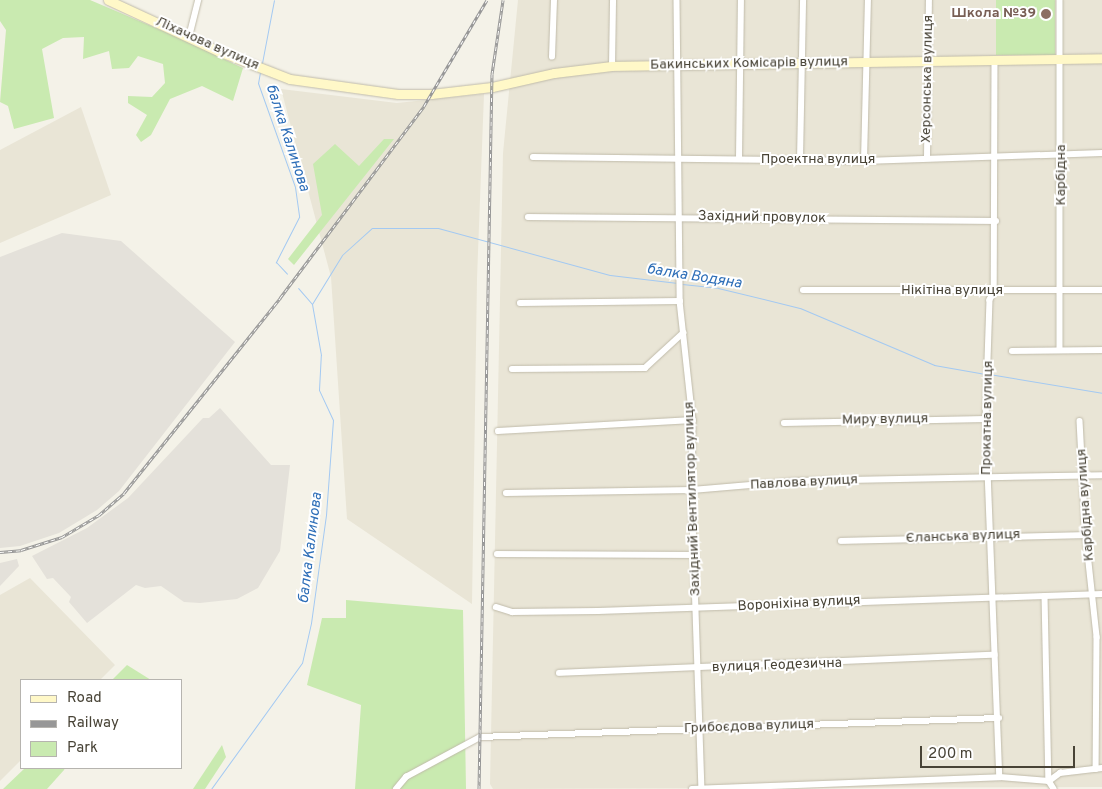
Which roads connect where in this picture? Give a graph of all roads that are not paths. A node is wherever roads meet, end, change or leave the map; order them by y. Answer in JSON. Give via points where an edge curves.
{"nodes":[{"id":1,"x":108,"y":0,"type":"edge"},
{"id":2,"x":198,"y":0,"type":"edge"},
{"id":3,"x":554,"y":0,"type":"edge"},
{"id":4,"x":613,"y":0,"type":"edge"},
{"id":5,"x":677,"y":0,"type":"edge"},
{"id":6,"x":741,"y":0,"type":"edge"},
{"id":7,"x":803,"y":0,"type":"edge"},
{"id":8,"x":868,"y":0,"type":"edge"},
{"id":9,"x":929,"y":0,"type":"edge"},
{"id":10,"x":1060,"y":0,"type":"edge"},
{"id":11,"x":189,"y":37,"type":"junction"},
{"id":12,"x":552,"y":57,"type":"dead end"},
{"id":13,"x":1060,"y":58,"type":"junction"},
{"id":14,"x":1102,"y":58,"type":"edge"},
{"id":15,"x":995,"y":60,"type":"junction"},
{"id":16,"x":930,"y":61,"type":"junction"},
{"id":17,"x":867,"y":62,"type":"junction"},
{"id":18,"x":802,"y":63,"type":"junction"},
{"id":19,"x":740,"y":64,"type":"junction"},
{"id":20,"x":677,"y":65,"type":"junction"},
{"id":21,"x":612,"y":66,"type":"junction"},
{"id":22,"x":398,"y":94,"type":"joint"},
{"id":23,"x":1062,"y":153,"type":"junction"},
{"id":24,"x":1102,"y":153,"type":"edge"},
{"id":25,"x":996,"y":154,"type":"junction"},
{"id":26,"x":533,"y":156,"type":"dead end"},
{"id":27,"x":928,"y":158,"type":"junction"},
{"id":28,"x":679,"y":159,"type":"junction"},
{"id":29,"x":739,"y":159,"type":"junction"},
{"id":30,"x":800,"y":160,"type":"junction"},
{"id":31,"x":864,"y":161,"type":"junction"},
{"id":32,"x":528,"y":217,"type":"dead end"},
{"id":33,"x":679,"y":217,"type":"junction"},
{"id":34,"x":996,"y":221,"type":"junction"},
{"id":35,"x":803,"y":290,"type":"dead end"},
{"id":36,"x":1102,"y":290,"type":"edge"},
{"id":37,"x":1061,"y":291,"type":"junction"},
{"id":38,"x":994,"y":292,"type":"junction"},
{"id":39,"x":680,"y":301,"type":"junction"},
{"id":40,"x":520,"y":303,"type":"dead end"},
{"id":41,"x":683,"y":333,"type":"junction"},
{"id":42,"x":1060,"y":350,"type":"junction"},
{"id":43,"x":1102,"y":350,"type":"edge"},
{"id":44,"x":1012,"y":351,"type":"dead end"},
{"id":45,"x":512,"y":369,"type":"dead end"},
{"id":46,"x":986,"y":419,"type":"junction"},
{"id":47,"x":693,"y":420,"type":"junction"},
{"id":48,"x":1080,"y":421,"type":"dead end"},
{"id":49,"x":784,"y":424,"type":"dead end"},
{"id":50,"x":498,"y":432,"type":"dead end"},
{"id":51,"x":1084,"y":475,"type":"junction"},
{"id":52,"x":1102,"y":475,"type":"edge"},
{"id":53,"x":987,"y":477,"type":"junction"},
{"id":54,"x":692,"y":490,"type":"junction"},
{"id":55,"x":506,"y":494,"type":"dead end"},
{"id":56,"x":990,"y":535,"type":"junction"},
{"id":57,"x":1086,"y":535,"type":"junction"},
{"id":58,"x":840,"y":542,"type":"dead end"},
{"id":59,"x":497,"y":554,"type":"dead end"},
{"id":60,"x":695,"y":555,"type":"junction"},
{"id":61,"x":1094,"y":594,"type":"junction"},
{"id":62,"x":1102,"y":594,"type":"edge"},
{"id":63,"x":992,"y":596,"type":"junction"},
{"id":64,"x":1044,"y":596,"type":"junction"},
{"id":65,"x":496,"y":607,"type":"dead end"},
{"id":66,"x":696,"y":608,"type":"junction"},
{"id":67,"x":996,"y":655,"type":"junction"},
{"id":68,"x":699,"y":669,"type":"junction"},
{"id":69,"x":559,"y":673,"type":"dead end"},
{"id":70,"x":999,"y":718,"type":"junction"},
{"id":71,"x":701,"y":729,"type":"junction"},
{"id":72,"x":1099,"y":769,"type":"edge"},
{"id":73,"x":1000,"y":777,"type":"junction"},
{"id":74,"x":1049,"y":781,"type":"junction"},
{"id":75,"x":396,"y":789,"type":"edge"},
{"id":76,"x":692,"y":789,"type":"edge"},
{"id":77,"x":702,"y":789,"type":"edge"},
{"id":78,"x":1054,"y":789,"type":"edge"}],
"edges":[{"from":1,"to":11,"type":"street","name":"Ліхачова вулиця"},
{"from":2,"to":11,"type":"street"},
{"from":3,"to":12,"type":"street"},
{"from":4,"to":21,"type":"street"},
{"from":5,"to":20,"type":"street","name":"Західний Вентилятор вулиця"},
{"from":6,"to":19,"type":"street"},
{"from":7,"to":18,"type":"street"},
{"from":8,"to":17,"type":"street"},
{"from":9,"to":16,"type":"street","name":"Херсонська вулиця"},
{"from":10,"to":13,"type":"street","name":"Карбідна"},
{"from":11,"to":22,"type":"street","name":"Ліхачова вулиця","via":[[290,79]]},
{"from":13,"to":14,"type":"street","name":"Бакинських Комісарів вулиця"},
{"from":13,"to":15,"type":"street","name":"Бакинських Комісарів вулиця"},
{"from":13,"to":23,"type":"street","name":"Карбідна"},
{"from":15,"to":16,"type":"street","name":"Бакинських Комісарів вулиця"},
{"from":15,"to":25,"type":"street","name":"Прокатна вулиця"},
{"from":16,"to":17,"type":"street","name":"Бакинських Комісарів вулиця"},
{"from":16,"to":27,"type":"street","name":"Херсонська вулиця"},
{"from":17,"to":18,"type":"street","name":"Бакинських Комісарів вулиця"},
{"from":17,"to":31,"type":"street"},
{"from":18,"to":19,"type":"street","name":"Бакинських Комісарів вулиця"},
{"from":18,"to":30,"type":"street"},
{"from":19,"to":20,"type":"street","name":"Бакинських Комісарів вулиця"},
{"from":19,"to":29,"type":"street"},
{"from":20,"to":21,"type":"street","name":"Бакинських Комісарів вулиця"},
{"from":20,"to":28,"type":"street","name":"Західний Вентилятор вулиця"},
{"from":21,"to":22,"type":"street","name":"Бакинських Комісарів вулиця","via":[[554,73],[492,87]]},
{"from":23,"to":24,"type":"street","name":"Проектна вулиця"},
{"from":23,"to":25,"type":"street","name":"Проектна вулиця"},
{"from":23,"to":37,"type":"street","name":"Карбідна"},
{"from":25,"to":27,"type":"street","name":"Проектна вулиця"},
{"from":25,"to":34,"type":"street","name":"Прокатна вулиця"},
{"from":26,"to":28,"type":"street","name":"Проектна вулиця"},
{"from":27,"to":31,"type":"street","name":"Проектна вулиця"},
{"from":28,"to":29,"type":"street","name":"Проектна вулиця"},
{"from":28,"to":33,"type":"street","name":"Західний Вентилятор вулиця"},
{"from":29,"to":30,"type":"street","name":"Проектна вулиця"},
{"from":30,"to":31,"type":"street","name":"Проектна вулиця"},
{"from":32,"to":33,"type":"street","name":"Західний провулок"},
{"from":33,"to":34,"type":"street","name":"Західний провулок"},
{"from":33,"to":39,"type":"street","name":"Західний Вентилятор вулиця"},
{"from":34,"to":38,"type":"street","name":"Прокатна вулиця"},
{"from":35,"to":38,"type":"street","name":"Нікітіна вулиця"},
{"from":36,"to":37,"type":"street","name":"Нікітіна вулиця"},
{"from":37,"to":38,"type":"street","name":"Нікітіна вулиця"},
{"from":37,"to":42,"type":"street","name":"Карбідна"},
{"from":38,"to":46,"type":"street","name":"Прокатна вулиця","via":[[990,300]]},
{"from":39,"to":40,"type":"street"},
{"from":39,"to":41,"type":"street","name":"Західний Вентилятор вулиця"},
{"from":41,"to":45,"type":"street","via":[[645,368]]},
{"from":41,"to":47,"type":"street","name":"Західний Вентилятор вулиця"},
{"from":42,"to":43,"type":"street"},
{"from":42,"to":44,"type":"street"},
{"from":46,"to":49,"type":"street","name":"Миру вулиця"},
{"from":46,"to":53,"type":"street","name":"Прокатна вулиця"},
{"from":47,"to":50,"type":"street"},
{"from":47,"to":54,"type":"street","name":"Західний Вентилятор вулиця"},
{"from":48,"to":51,"type":"street","name":"Карбідна вулиця"},
{"from":51,"to":52,"type":"street","name":"Павлова вулиця"},
{"from":51,"to":53,"type":"street","name":"Павлова вулиця"},
{"from":51,"to":57,"type":"street","name":"Карбідна вулиця"},
{"from":53,"to":54,"type":"street","name":"Павлова вулиця","via":[[797,481]]},
{"from":53,"to":56,"type":"street","name":"Прокатна вулиця"},
{"from":54,"to":55,"type":"street","name":"Павлова вулиця"},
{"from":54,"to":60,"type":"street","name":"Західний Вентилятор вулиця"},
{"from":56,"to":57,"type":"street","name":"Єланська вулиця"},
{"from":56,"to":58,"type":"street","name":"Єланська вулиця"},
{"from":56,"to":63,"type":"street","name":"Прокатна вулиця"},
{"from":57,"to":61,"type":"street","name":"Карбідна вулиця"},
{"from":59,"to":60,"type":"street"},
{"from":60,"to":66,"type":"street","name":"Західний Вентилятор вулиця"},
{"from":61,"to":62,"type":"street","name":"Вороніхіна вулиця"},
{"from":61,"to":64,"type":"street","name":"Вороніхіна вулиця"},
{"from":61,"to":72,"type":"street","name":"Карбідна вулиця"},
{"from":63,"to":64,"type":"street","name":"Вороніхіна вулиця"},
{"from":63,"to":66,"type":"street","name":"Вороніхіна вулиця"},
{"from":63,"to":67,"type":"street","name":"Прокатна вулиця"},
{"from":64,"to":74,"type":"street"},
{"from":65,"to":66,"type":"street","name":"Вороніхіна вулиця","via":[[512,612]]},
{"from":66,"to":68,"type":"street","name":"Західний Вентилятор вулиця"},
{"from":67,"to":68,"type":"street","name":"вулиця Геодезична"},
{"from":67,"to":70,"type":"street","name":"Прокатна вулиця"},
{"from":68,"to":69,"type":"street","name":"вулиця Геодезична"},
{"from":68,"to":71,"type":"street","name":"Західний Вентилятор вулиця"},
{"from":70,"to":71,"type":"street","name":"Грибоєдова вулиця"},
{"from":70,"to":73,"type":"street","name":"Прокатна вулиця"},
{"from":71,"to":75,"type":"street","name":"Грибоєдова вулиця","via":[[480,736],[406,777]]},
{"from":71,"to":77,"type":"street","name":"Західний Вентилятор вулиця"},
{"from":72,"to":74,"type":"street","via":[[1060,774]]},
{"from":73,"to":74,"type":"street"},
{"from":73,"to":77,"type":"street"},
{"from":74,"to":78,"type":"street"},
{"from":76,"to":77,"type":"street"}]}
